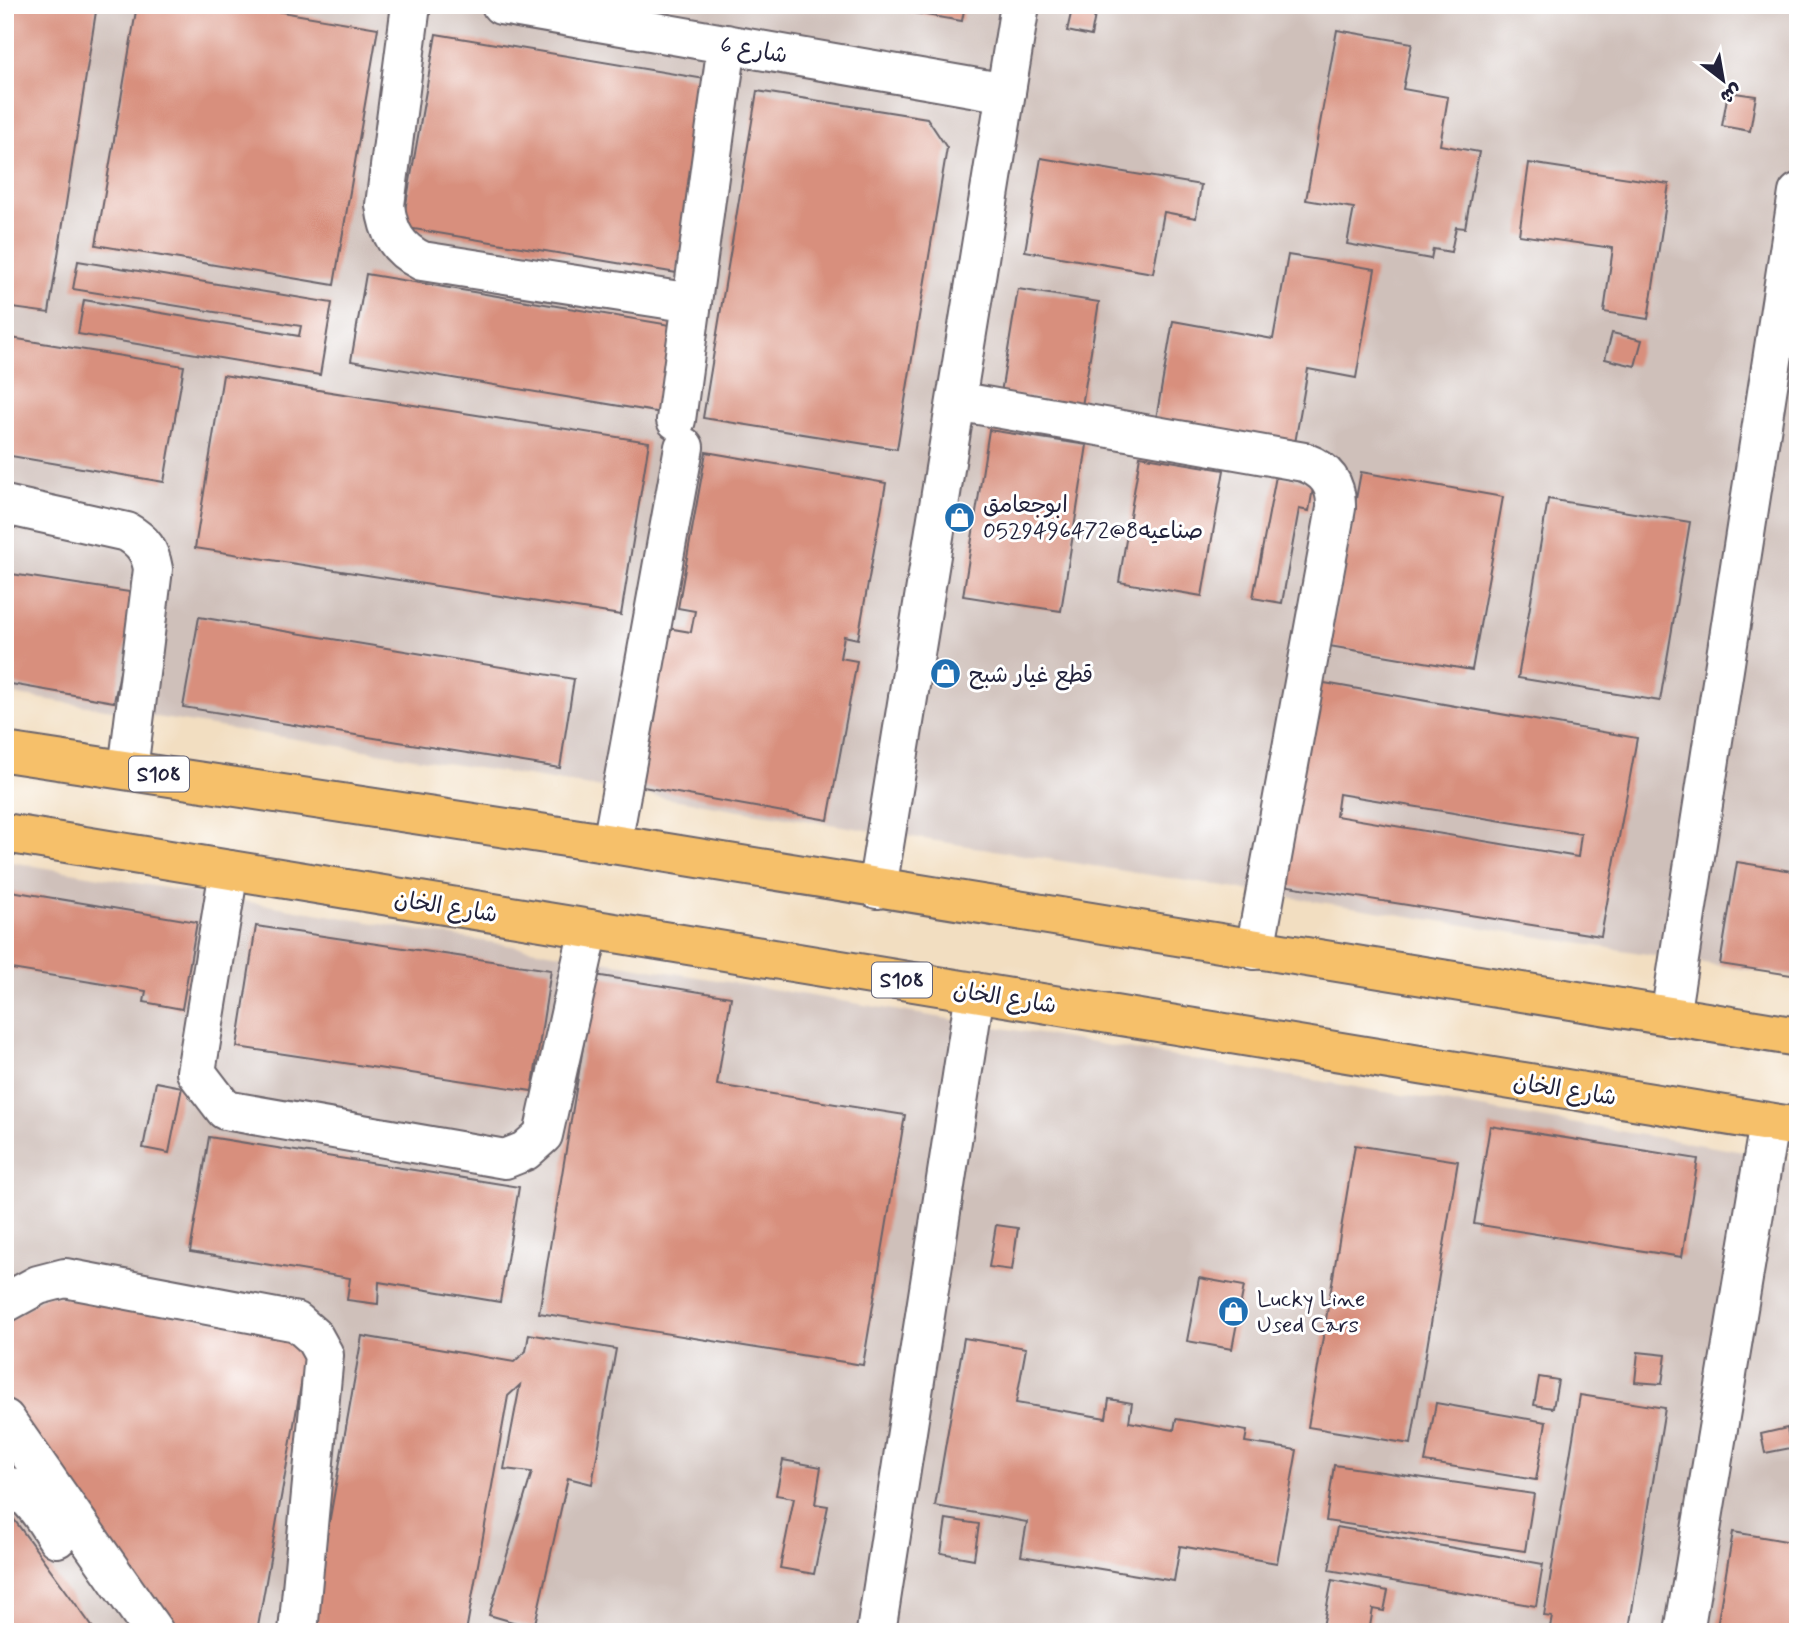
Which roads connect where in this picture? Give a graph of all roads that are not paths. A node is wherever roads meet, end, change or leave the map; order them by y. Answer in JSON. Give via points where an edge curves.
{"nodes":[{"id":1,"x":411,"y":5,"type":"edge"},
{"id":2,"x":502,"y":5,"type":"edge"},
{"id":3,"x":1020,"y":5,"type":"edge"},
{"id":4,"x":727,"y":44,"type":"junction"},
{"id":5,"x":1006,"y":93,"type":"junction"},
{"id":6,"x":1798,"y":193,"type":"edge"},
{"id":7,"x":692,"y":303,"type":"junction"},
{"id":8,"x":956,"y":401,"type":"junction"},
{"id":9,"x":5,"y":505,"type":"edge"},
{"id":10,"x":5,"y":752,"type":"edge"},
{"id":11,"x":128,"y":770,"type":"junction"},
{"id":12,"x":5,"y":833,"type":"edge"},
{"id":13,"x":612,"y":844,"type":"junction"},
{"id":14,"x":229,"y":870,"type":"junction"},
{"id":15,"x":877,"y":889,"type":"junction"},
{"id":16,"x":589,"y":929,"type":"junction"},
{"id":17,"x":1255,"y":950,"type":"junction"},
{"id":18,"x":975,"y":992,"type":"junction"},
{"id":19,"x":1670,"y":1017,"type":"junction"},
{"id":20,"x":1798,"y":1037,"type":"edge"},
{"id":21,"x":1784,"y":1125,"type":"edge"},
{"id":22,"x":5,"y":1303,"type":"edge"},
{"id":23,"x":5,"y":1419,"type":"edge"},
{"id":24,"x":5,"y":1486,"type":"edge"},
{"id":25,"x":122,"y":1632,"type":"edge"},
{"id":26,"x":154,"y":1632,"type":"edge"},
{"id":27,"x":298,"y":1632,"type":"edge"},
{"id":28,"x":876,"y":1632,"type":"edge"},
{"id":29,"x":1684,"y":1632,"type":"edge"}],
"edges":[{"from":1,"to":7,"type":"lane","via":[[384,205],[387,223],[407,254],[422,261]]},
{"from":2,"to":4,"type":"lane","name":"شارع 6"},
{"from":3,"to":5,"type":"lane"},
{"from":4,"to":5,"type":"lane","name":"شارع 6"},
{"from":4,"to":7,"type":"lane"},
{"from":5,"to":8,"type":"lane"},
{"from":6,"to":19,"type":"lane"},
{"from":7,"to":13,"type":"lane","via":[[680,433]]},
{"from":8,"to":15,"type":"lane"},
{"from":8,"to":17,"type":"lane","via":[[1304,462],[1325,474],[1332,484],[1336,508]]},
{"from":9,"to":11,"type":"lane","via":[[127,532],[146,547],[153,569]]},
{"from":10,"to":11,"type":"main road","number":"S108"},
{"from":11,"to":13,"type":"main road","number":"S108"},
{"from":12,"to":14,"type":"main road","name":"شارع الخان","number":"S108"},
{"from":13,"to":15,"type":"main road","number":"S108"},
{"from":14,"to":16,"type":"main road","name":"شارع الخان","number":"S108"},
{"from":14,"to":16,"type":"lane","via":[[196,1072],[225,1110],[505,1159],[526,1151],[543,1135]]},
{"from":15,"to":17,"type":"main road","number":"S108"},
{"from":16,"to":18,"type":"main road","name":"شارع الخان","number":"S108"},
{"from":17,"to":19,"type":"main road","number":"S108"},
{"from":18,"to":21,"type":"main road","name":"شارع الخان","number":"S108"},
{"from":18,"to":28,"type":"lane"},
{"from":19,"to":20,"type":"main road","number":"S108"},
{"from":21,"to":29,"type":"lane"},
{"from":22,"to":27,"type":"lane","via":[[38,1285],[65,1278],[296,1322],[314,1336],[324,1355]]},
{"from":23,"to":26,"type":"lane"},
{"from":24,"to":25,"type":"lane","via":[[30,1499]]}]}
